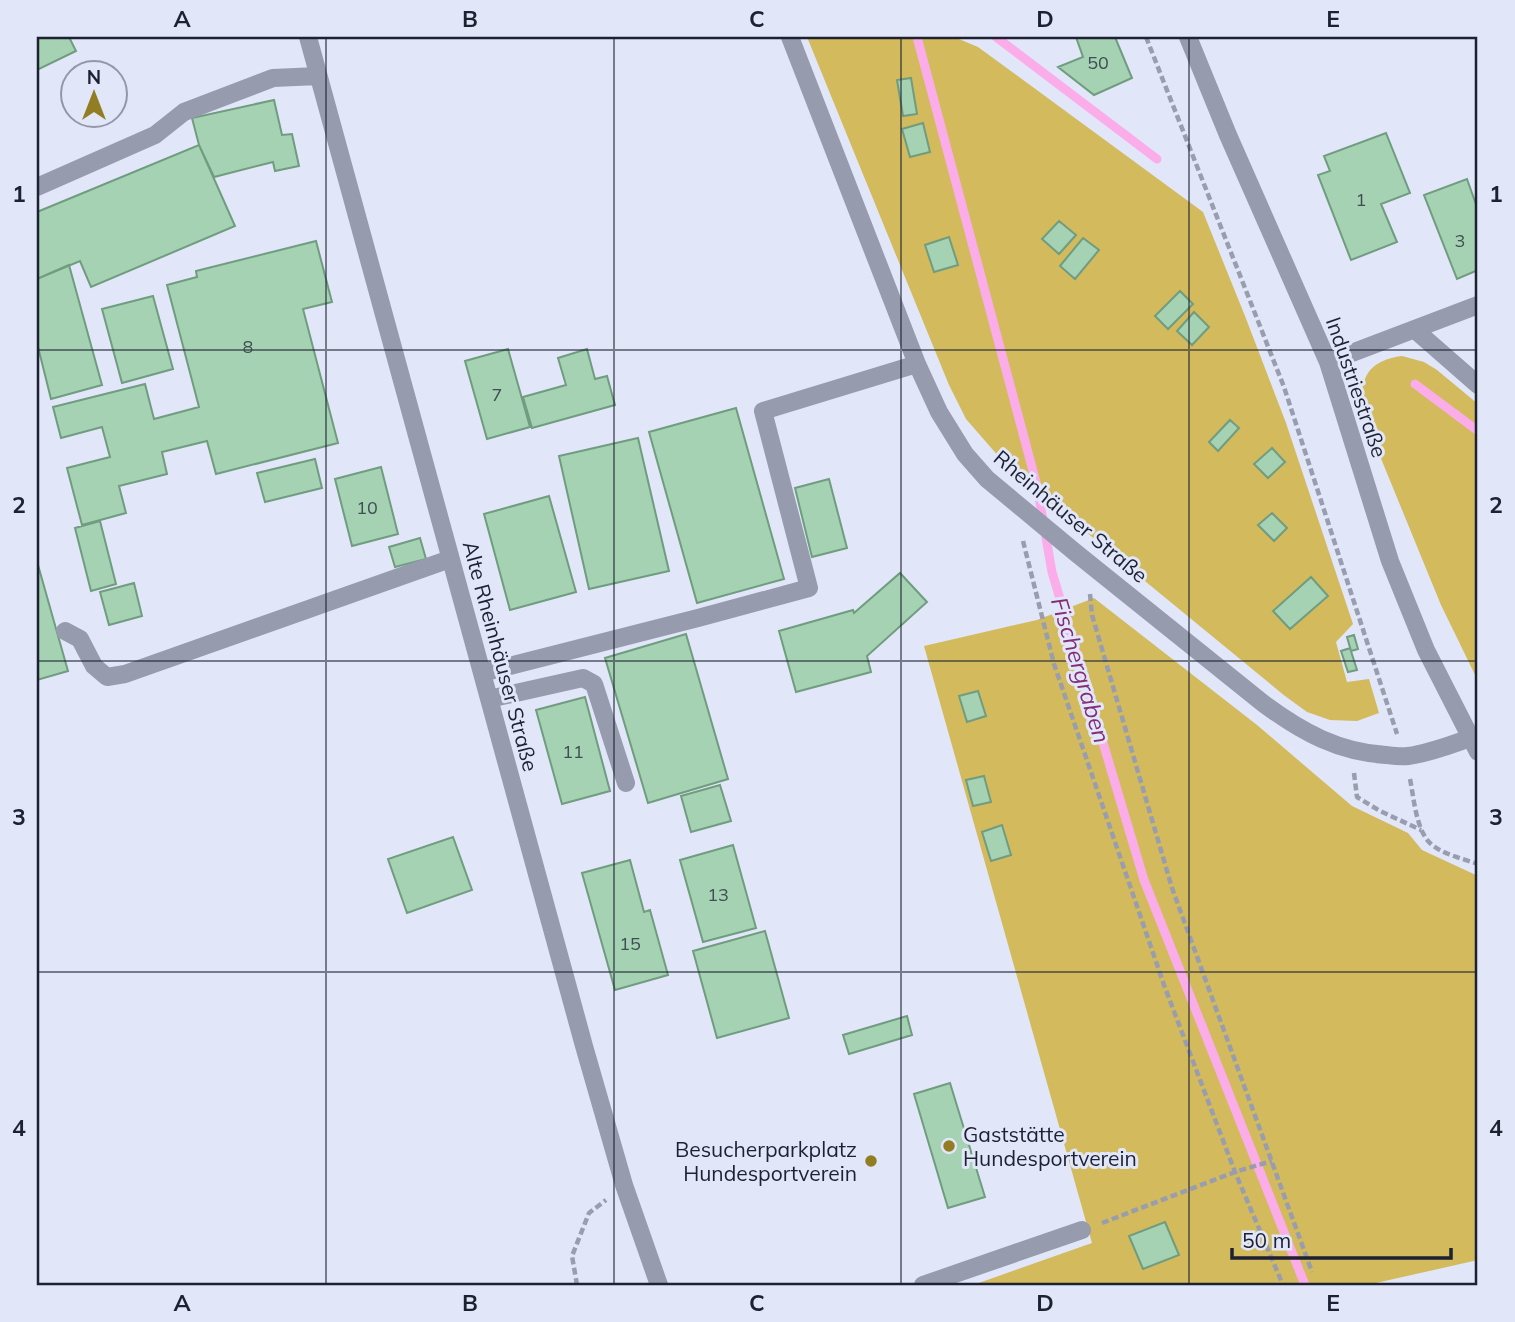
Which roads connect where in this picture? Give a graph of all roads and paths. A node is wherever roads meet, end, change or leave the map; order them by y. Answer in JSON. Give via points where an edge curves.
{"nodes":[{"id":1,"x":308,"y":37,"type":"edge"},
{"id":2,"x":790,"y":37,"type":"edge"},
{"id":3,"x":1146,"y":37,"type":"edge"},
{"id":4,"x":1188,"y":37,"type":"edge"},
{"id":5,"x":318,"y":76,"type":"junction"},
{"id":6,"x":37,"y":187,"type":"edge"},
{"id":7,"x":1478,"y":305,"type":"edge"},
{"id":8,"x":1414,"y":329,"type":"junction"},
{"id":9,"x":1328,"y":362,"type":"junction"},
{"id":10,"x":917,"y":364,"type":"junction"},
{"id":11,"x":1478,"y":385,"type":"edge"},
{"id":12,"x":1021,"y":507,"type":"junction"},
{"id":13,"x":1082,"y":557,"type":"junction"},
{"id":14,"x":450,"y":559,"type":"junction"},
{"id":15,"x":65,"y":631,"type":"dead end"},
{"id":16,"x":482,"y":673,"type":"junction"},
{"id":17,"x":489,"y":699,"type":"junction"},
{"id":18,"x":1474,"y":745,"type":"edge"},
{"id":19,"x":1351,"y":750,"type":"junction"},
{"id":20,"x":1404,"y":757,"type":"junction"},
{"id":21,"x":626,"y":783,"type":"dead end"},
{"id":22,"x":1421,"y":831,"type":"junction"},
{"id":23,"x":1478,"y":864,"type":"edge"},
{"id":24,"x":1272,"y":1161,"type":"junction"},
{"id":25,"x":1235,"y":1172,"type":"junction"},
{"id":26,"x":624,"y":1185,"type":"junction"},
{"id":27,"x":1082,"y":1230,"type":"joint"},
{"id":28,"x":1312,"y":1272,"type":"dead end"},
{"id":29,"x":577,"y":1285,"type":"edge"},
{"id":30,"x":659,"y":1285,"type":"edge"},
{"id":31,"x":923,"y":1285,"type":"edge"},
{"id":32,"x":1283,"y":1285,"type":"edge"}],
"edges":[{"from":1,"to":5,"type":"street","name":"Alte Rheinhäuser Straße"},
{"from":2,"to":10,"type":"street","name":"Rheinhäuser Straße"},
{"from":3,"to":20,"type":"path","via":[[1284,387]]},
{"from":4,"to":9,"type":"street","name":"Industriestraße"},
{"from":5,"to":6,"type":"street","via":[[273,78],[184,112],[155,135]]},
{"from":5,"to":14,"type":"street","name":"Alte Rheinhäuser Straße"},
{"from":7,"to":8,"type":"street"},
{"from":8,"to":9,"type":"street"},
{"from":8,"to":11,"type":"street"},
{"from":9,"to":18,"type":"street","name":"Industriestraße","via":[[1390,561],[1426,650]]},
{"from":10,"to":12,"type":"street","name":"Rheinhäuser Straße","via":[[965,454]]},
{"from":10,"to":16,"type":"street","via":[[763,411],[808,588]]},
{"from":12,"to":13,"type":"street","name":"Rheinhäuser Straße"},
{"from":12,"to":25,"type":"path","via":[[1054,664],[1164,985]]},
{"from":13,"to":19,"type":"street","name":"Rheinhäuser Straße","via":[[1289,723]]},
{"from":13,"to":24,"type":"path","via":[[1092,615],[1172,888]]},
{"from":14,"to":15,"type":"street","via":[[125,674],[107,677],[94,666],[80,639]]},
{"from":14,"to":16,"type":"street","name":"Alte Rheinhäuser Straße"},
{"from":16,"to":17,"type":"street","name":"Alte Rheinhäuser Straße"},
{"from":17,"to":21,"type":"street","via":[[583,678],[594,684]]},
{"from":17,"to":26,"type":"street","name":"Alte Rheinhäuser Straße"},
{"from":18,"to":20,"type":"street","name":"Rheinhäuser Straße"},
{"from":19,"to":20,"type":"street","name":"Rheinhäuser Straße"},
{"from":19,"to":22,"type":"path","via":[[1357,797]]},
{"from":20,"to":22,"type":"path"},
{"from":22,"to":23,"type":"path","via":[[1432,844]]},
{"from":24,"to":25,"type":"path"},
{"from":24,"to":28,"type":"path"},
{"from":25,"to":27,"type":"path"},
{"from":25,"to":32,"type":"path"},
{"from":26,"to":29,"type":"path","via":[[589,1213],[572,1256]]},
{"from":26,"to":30,"type":"street","name":"Alte Rheinhäuser Straße"},
{"from":27,"to":31,"type":"street"}]}
